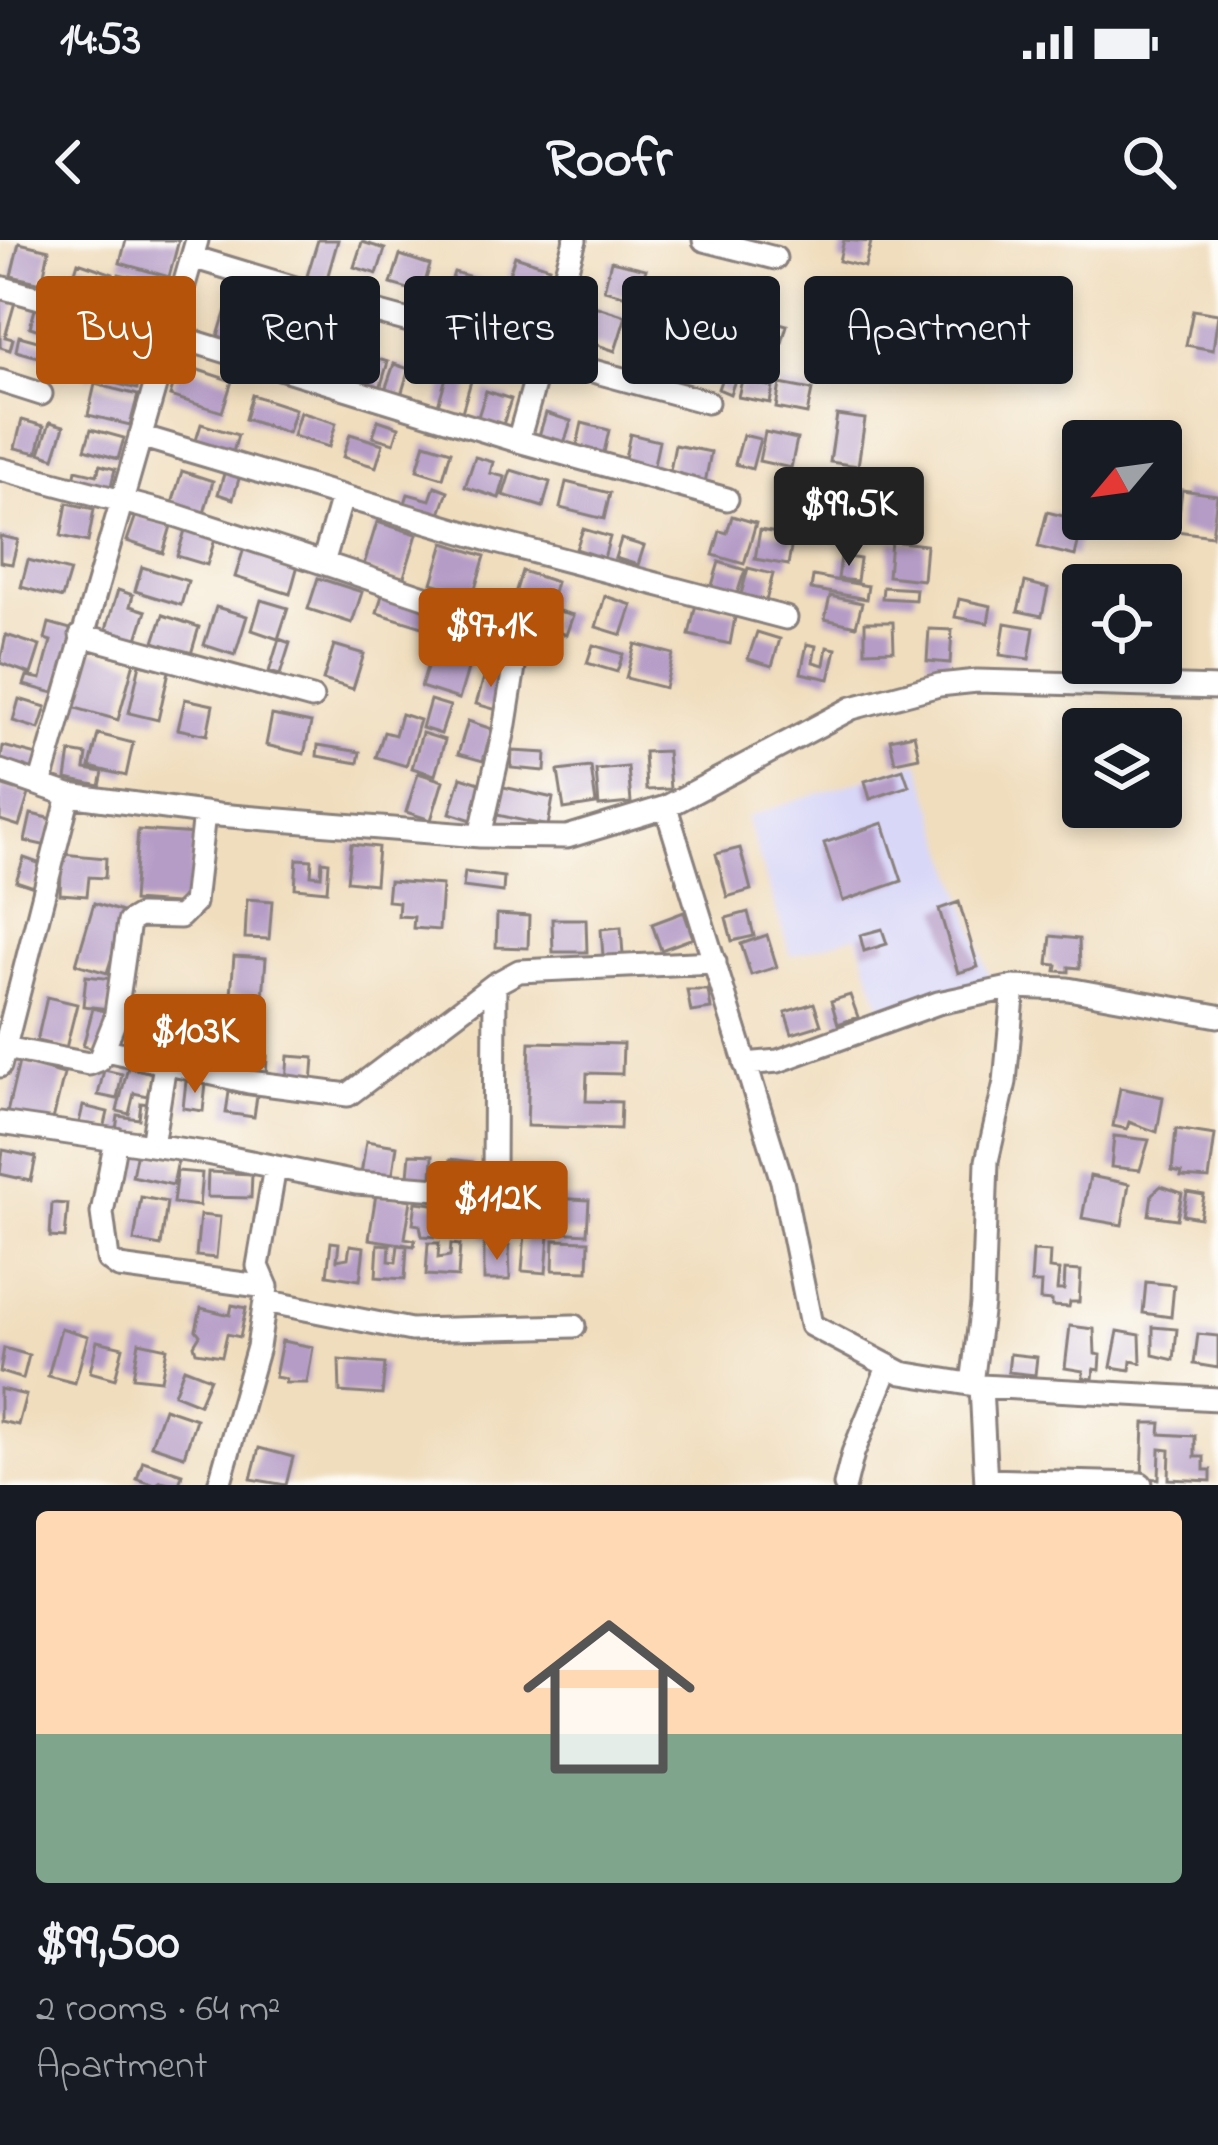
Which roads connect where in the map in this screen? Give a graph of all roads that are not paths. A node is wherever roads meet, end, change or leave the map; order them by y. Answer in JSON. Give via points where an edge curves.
{"nodes":[{"id":1,"x":575,"y":240,"type":"edge"},
{"id":2,"x":704,"y":240,"type":"edge"},
{"id":3,"x":194,"y":248,"type":"edge"},
{"id":4,"x":775,"y":258,"type":"dead end"},
{"id":5,"x":566,"y":276,"type":"edge"},
{"id":6,"x":0,"y":287,"type":"edge"},
{"id":7,"x":36,"y":297,"type":"edge"},
{"id":8,"x":404,"y":314,"type":"edge"},
{"id":9,"x":196,"y":342,"type":"edge"},
{"id":10,"x":598,"y":373,"type":"edge"},
{"id":11,"x":0,"y":381,"type":"edge"},
{"id":12,"x":155,"y":384,"type":"edge"},
{"id":13,"x":536,"y":384,"type":"edge"},
{"id":14,"x":41,"y":394,"type":"dead end"},
{"id":15,"x":707,"y":402,"type":"dead end"},
{"id":16,"x":140,"y":436,"type":"junction"},
{"id":17,"x":518,"y":441,"type":"junction"},
{"id":18,"x":0,"y":469,"type":"edge"},
{"id":19,"x":342,"y":497,"type":"junction"},
{"id":20,"x":121,"y":500,"type":"junction"},
{"id":21,"x":727,"y":500,"type":"dead end"},
{"id":22,"x":322,"y":563,"type":"junction"},
{"id":23,"x":786,"y":618,"type":"dead end"},
{"id":24,"x":81,"y":635,"type":"junction"},
{"id":25,"x":1218,"y":688,"type":"edge"},
{"id":26,"x":312,"y":698,"type":"dead end"},
{"id":27,"x":0,"y":771,"type":"edge"},
{"id":28,"x":40,"y":785,"type":"junction"},
{"id":29,"x":69,"y":795,"type":"junction"},
{"id":30,"x":666,"y":807,"type":"junction"},
{"id":31,"x":204,"y":813,"type":"junction"},
{"id":32,"x":480,"y":836,"type":"junction"},
{"id":33,"x":715,"y":962,"type":"junction"},
{"id":34,"x":495,"y":984,"type":"junction"},
{"id":35,"x":1013,"y":987,"type":"junction"},
{"id":36,"x":8,"y":1008,"type":"edge"},
{"id":37,"x":1218,"y":1016,"type":"edge"},
{"id":38,"x":106,"y":1050,"type":"junction"},
{"id":39,"x":2,"y":1057,"type":"edge"},
{"id":40,"x":165,"y":1064,"type":"junction"},
{"id":41,"x":745,"y":1064,"type":"junction"},
{"id":42,"x":0,"y":1123,"type":"edge"},
{"id":43,"x":116,"y":1138,"type":"junction"},
{"id":44,"x":152,"y":1145,"type":"junction"},
{"id":45,"x":274,"y":1167,"type":"junction"},
{"id":46,"x":266,"y":1294,"type":"junction"},
{"id":47,"x":574,"y":1326,"type":"dead end"},
{"id":48,"x":888,"y":1367,"type":"junction"},
{"id":49,"x":977,"y":1385,"type":"junction"},
{"id":50,"x":1218,"y":1399,"type":"edge"},
{"id":51,"x":986,"y":1483,"type":"edge"},
{"id":52,"x":1141,"y":1484,"type":"edge"},
{"id":53,"x":219,"y":1485,"type":"edge"},
{"id":54,"x":845,"y":1485,"type":"edge"}],
"edges":[{"from":1,"to":5,"type":"street"},
{"from":2,"to":4,"type":"street"},
{"from":3,"to":8,"type":"street"},
{"from":6,"to":7,"type":"street"},
{"from":9,"to":17,"type":"street"},
{"from":10,"to":15,"type":"street"},
{"from":11,"to":14,"type":"street"},
{"from":12,"to":16,"type":"street"},
{"from":13,"to":17,"type":"street"},
{"from":16,"to":19,"type":"street"},
{"from":16,"to":20,"type":"street"},
{"from":17,"to":21,"type":"street"},
{"from":18,"to":20,"type":"street"},
{"from":19,"to":22,"type":"street"},
{"from":19,"to":23,"type":"street"},
{"from":20,"to":22,"type":"street"},
{"from":20,"to":24,"type":"street"},
{"from":22,"to":32,"type":"street","via":[[520,628]]},
{"from":24,"to":26,"type":"street"},
{"from":24,"to":28,"type":"street"},
{"from":25,"to":30,"type":"street","via":[[939,685],[852,708]]},
{"from":27,"to":28,"type":"street"},
{"from":28,"to":29,"type":"street"},
{"from":29,"to":31,"type":"street"},
{"from":29,"to":36,"type":"street"},
{"from":30,"to":32,"type":"street","via":[[567,837]]},
{"from":30,"to":33,"type":"street"},
{"from":31,"to":32,"type":"street"},
{"from":31,"to":38,"type":"street","via":[[194,903],[180,917],[129,922]]},
{"from":33,"to":34,"type":"street","via":[[519,971]]},
{"from":33,"to":41,"type":"street"},
{"from":34,"to":40,"type":"street","via":[[348,1095]]},
{"from":34,"to":45,"type":"street","via":[[492,1186],[466,1192],[356,1184]]},
{"from":35,"to":37,"type":"street"},
{"from":35,"to":41,"type":"street","via":[[938,1004],[778,1061]]},
{"from":35,"to":49,"type":"street","via":[[1005,1082],[987,1161]]},
{"from":36,"to":39,"type":"street"},
{"from":38,"to":39,"type":"street","via":[[89,1064]]},
{"from":38,"to":40,"type":"street"},
{"from":40,"to":44,"type":"street"},
{"from":41,"to":48,"type":"street","via":[[782,1181],[811,1325]]},
{"from":42,"to":43,"type":"street"},
{"from":43,"to":44,"type":"street"},
{"from":43,"to":46,"type":"street","via":[[102,1213],[108,1259]]},
{"from":44,"to":45,"type":"street"},
{"from":45,"to":46,"type":"street","via":[[259,1266]]},
{"from":46,"to":47,"type":"street","via":[[411,1330]]},
{"from":46,"to":53,"type":"street"},
{"from":48,"to":49,"type":"street"},
{"from":48,"to":54,"type":"street"},
{"from":49,"to":50,"type":"street"},
{"from":49,"to":51,"type":"street"},
{"from":51,"to":52,"type":"street"}]}
